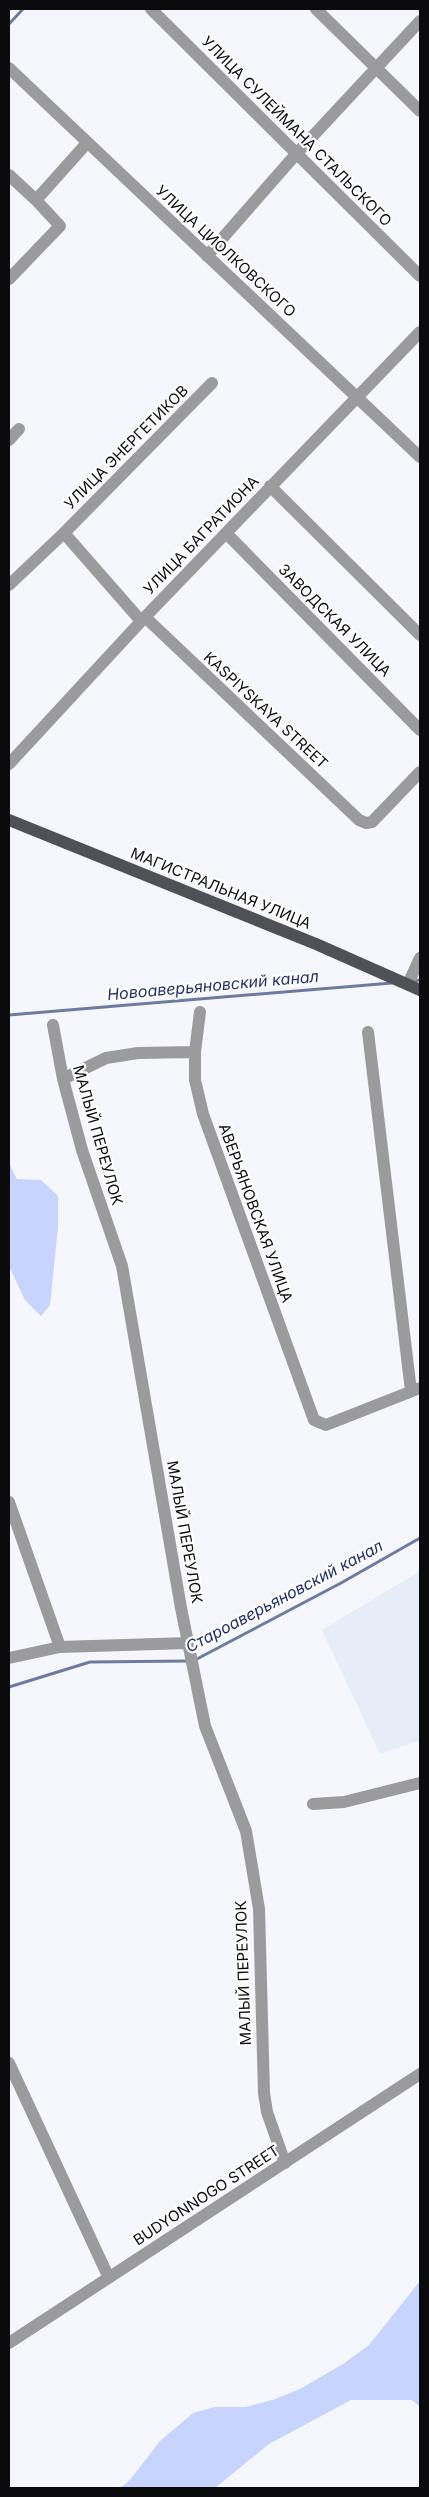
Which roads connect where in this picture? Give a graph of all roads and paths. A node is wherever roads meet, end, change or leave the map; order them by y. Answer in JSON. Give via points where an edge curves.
{"nodes":[{"id":1,"x":150,"y":9,"type":"edge"},
{"id":2,"x":316,"y":9,"type":"edge"},
{"id":3,"x":420,"y":21,"type":"edge"},
{"id":4,"x":9,"y":68,"type":"edge"},
{"id":5,"x":376,"y":68,"type":"junction"},
{"id":6,"x":420,"y":111,"type":"edge"},
{"id":7,"x":87,"y":143,"type":"junction"},
{"id":8,"x":297,"y":153,"type":"junction"},
{"id":9,"x":9,"y":175,"type":"edge"},
{"id":10,"x":36,"y":200,"type":"junction"},
{"id":11,"x":207,"y":256,"type":"junction"},
{"id":12,"x":420,"y":276,"type":"edge"},
{"id":13,"x":9,"y":278,"type":"edge"},
{"id":14,"x":420,"y":332,"type":"edge"},
{"id":15,"x":212,"y":384,"type":"dead end"},
{"id":16,"x":358,"y":397,"type":"junction"},
{"id":17,"x":19,"y":429,"type":"dead end"},
{"id":18,"x":9,"y":440,"type":"edge"},
{"id":19,"x":420,"y":457,"type":"edge"},
{"id":20,"x":270,"y":486,"type":"junction"},
{"id":21,"x":64,"y":533,"type":"junction"},
{"id":22,"x":226,"y":533,"type":"junction"},
{"id":23,"x":9,"y":585,"type":"edge"},
{"id":24,"x":143,"y":619,"type":"junction"},
{"id":25,"x":420,"y":635,"type":"edge"},
{"id":26,"x":420,"y":730,"type":"edge"},
{"id":27,"x":9,"y":764,"type":"edge"},
{"id":28,"x":420,"y":772,"type":"edge"},
{"id":29,"x":9,"y":820,"type":"edge"},
{"id":30,"x":420,"y":958,"type":"edge"},
{"id":31,"x":408,"y":984,"type":"junction"},
{"id":32,"x":420,"y":990,"type":"edge"},
{"id":33,"x":200,"y":1012,"type":"dead end"},
{"id":34,"x":53,"y":1024,"type":"dead end"},
{"id":35,"x":368,"y":1032,"type":"dead end"},
{"id":36,"x":195,"y":1052,"type":"junction"},
{"id":37,"x":63,"y":1079,"type":"junction"},
{"id":38,"x":416,"y":1390,"type":"edge"},
{"id":39,"x":9,"y":1502,"type":"edge"},
{"id":40,"x":188,"y":1643,"type":"junction"},
{"id":41,"x":60,"y":1647,"type":"junction"},
{"id":42,"x":9,"y":1658,"type":"edge"},
{"id":43,"x":420,"y":1782,"type":"edge"},
{"id":44,"x":313,"y":1804,"type":"dead end"},
{"id":45,"x":9,"y":2062,"type":"edge"},
{"id":46,"x":420,"y":2074,"type":"edge"},
{"id":47,"x":285,"y":2163,"type":"junction"},
{"id":48,"x":108,"y":2276,"type":"junction"},
{"id":49,"x":9,"y":2343,"type":"edge"}],
"edges":[{"from":1,"to":8,"type":"street","name":"УЛИЦА СУЛЕЙМАНА СТАЛЬСКОГО"},
{"from":2,"to":5,"type":"street"},
{"from":3,"to":5,"type":"street"},
{"from":4,"to":7,"type":"street","name":"УЛИЦА ЦИОЛКОВСКОГО"},
{"from":5,"to":6,"type":"street"},
{"from":5,"to":8,"type":"street"},
{"from":7,"to":10,"type":"street"},
{"from":7,"to":11,"type":"street","name":"УЛИЦА ЦИОЛКОВСКОГО"},
{"from":8,"to":11,"type":"street"},
{"from":8,"to":12,"type":"street","name":"УЛИЦА СУЛЕЙМАНА СТАЛЬСКОГО"},
{"from":9,"to":10,"type":"street"},
{"from":10,"to":13,"type":"street","via":[[60,226]]},
{"from":11,"to":16,"type":"street","name":"УЛИЦА ЦИОЛКОВСКОГО"},
{"from":14,"to":16,"type":"street","name":"УЛИЦА БАГРАТИОНА"},
{"from":15,"to":21,"type":"street","name":"УЛИЦА ЭНЕРГЕТИКОВ"},
{"from":16,"to":19,"type":"street","name":"УЛИЦА ЦИОЛКОВСКОГО"},
{"from":16,"to":20,"type":"street","name":"УЛИЦА БАГРАТИОНА"},
{"from":17,"to":18,"type":"street"},
{"from":20,"to":22,"type":"street","name":"УЛИЦА БАГРАТИОНА"},
{"from":20,"to":25,"type":"street"},
{"from":21,"to":23,"type":"street","name":"УЛИЦА ЭНЕРГЕТИКОВ"},
{"from":21,"to":24,"type":"street","name":"УЛИЦА ЭНЕРГЕТИКОВ"},
{"from":22,"to":24,"type":"street","name":"УЛИЦА БАГРАТИОНА"},
{"from":22,"to":26,"type":"street","name":"ЗАВОДСКАЯ УЛИЦА"},
{"from":24,"to":27,"type":"street","name":"УЛИЦА БАГРАТИОНА"},
{"from":24,"to":28,"type":"street","name":"KASPIYSKAYA STREET","via":[[359,820],[372,822]]},
{"from":29,"to":31,"type":"main road","name":"МАГИСТРАЛЬНАЯ УЛИЦА"},
{"from":30,"to":31,"type":"street"},
{"from":31,"to":32,"type":"main road","name":"МАГИСТРАЛЬНАЯ УЛИЦА"},
{"from":33,"to":36,"type":"street","name":"АВЕРЬЯНОВСКАЯ УЛИЦА"},
{"from":34,"to":37,"type":"street","name":"МАЛЫЙ ПЕРЕУЛОК"},
{"from":35,"to":38,"type":"street"},
{"from":36,"to":37,"type":"street","via":[[138,1053],[106,1058]]},
{"from":36,"to":38,"type":"street","name":"АВЕРЬЯНОВСКАЯ УЛИЦА","via":[[195,1080],[203,1114],[314,1420],[326,1424]]},
{"from":37,"to":40,"type":"street","name":"МАЛЫЙ ПЕРЕУЛОК","via":[[82,1150],[122,1266]]},
{"from":39,"to":41,"type":"street"},
{"from":40,"to":41,"type":"street"},
{"from":40,"to":47,"type":"street","name":"МАЛЫЙ ПЕРЕУЛОК","via":[[205,1726],[246,1831],[259,1909],[264,2093],[267,2112]]},
{"from":41,"to":42,"type":"street"},
{"from":43,"to":44,"type":"street","via":[[344,1802]]},
{"from":45,"to":48,"type":"street"},
{"from":46,"to":47,"type":"street","name":"BUDYONNOGO STREET"},
{"from":47,"to":48,"type":"street","name":"BUDYONNOGO STREET"},
{"from":48,"to":49,"type":"street","name":"BUDYONNOGO STREET"}]}
